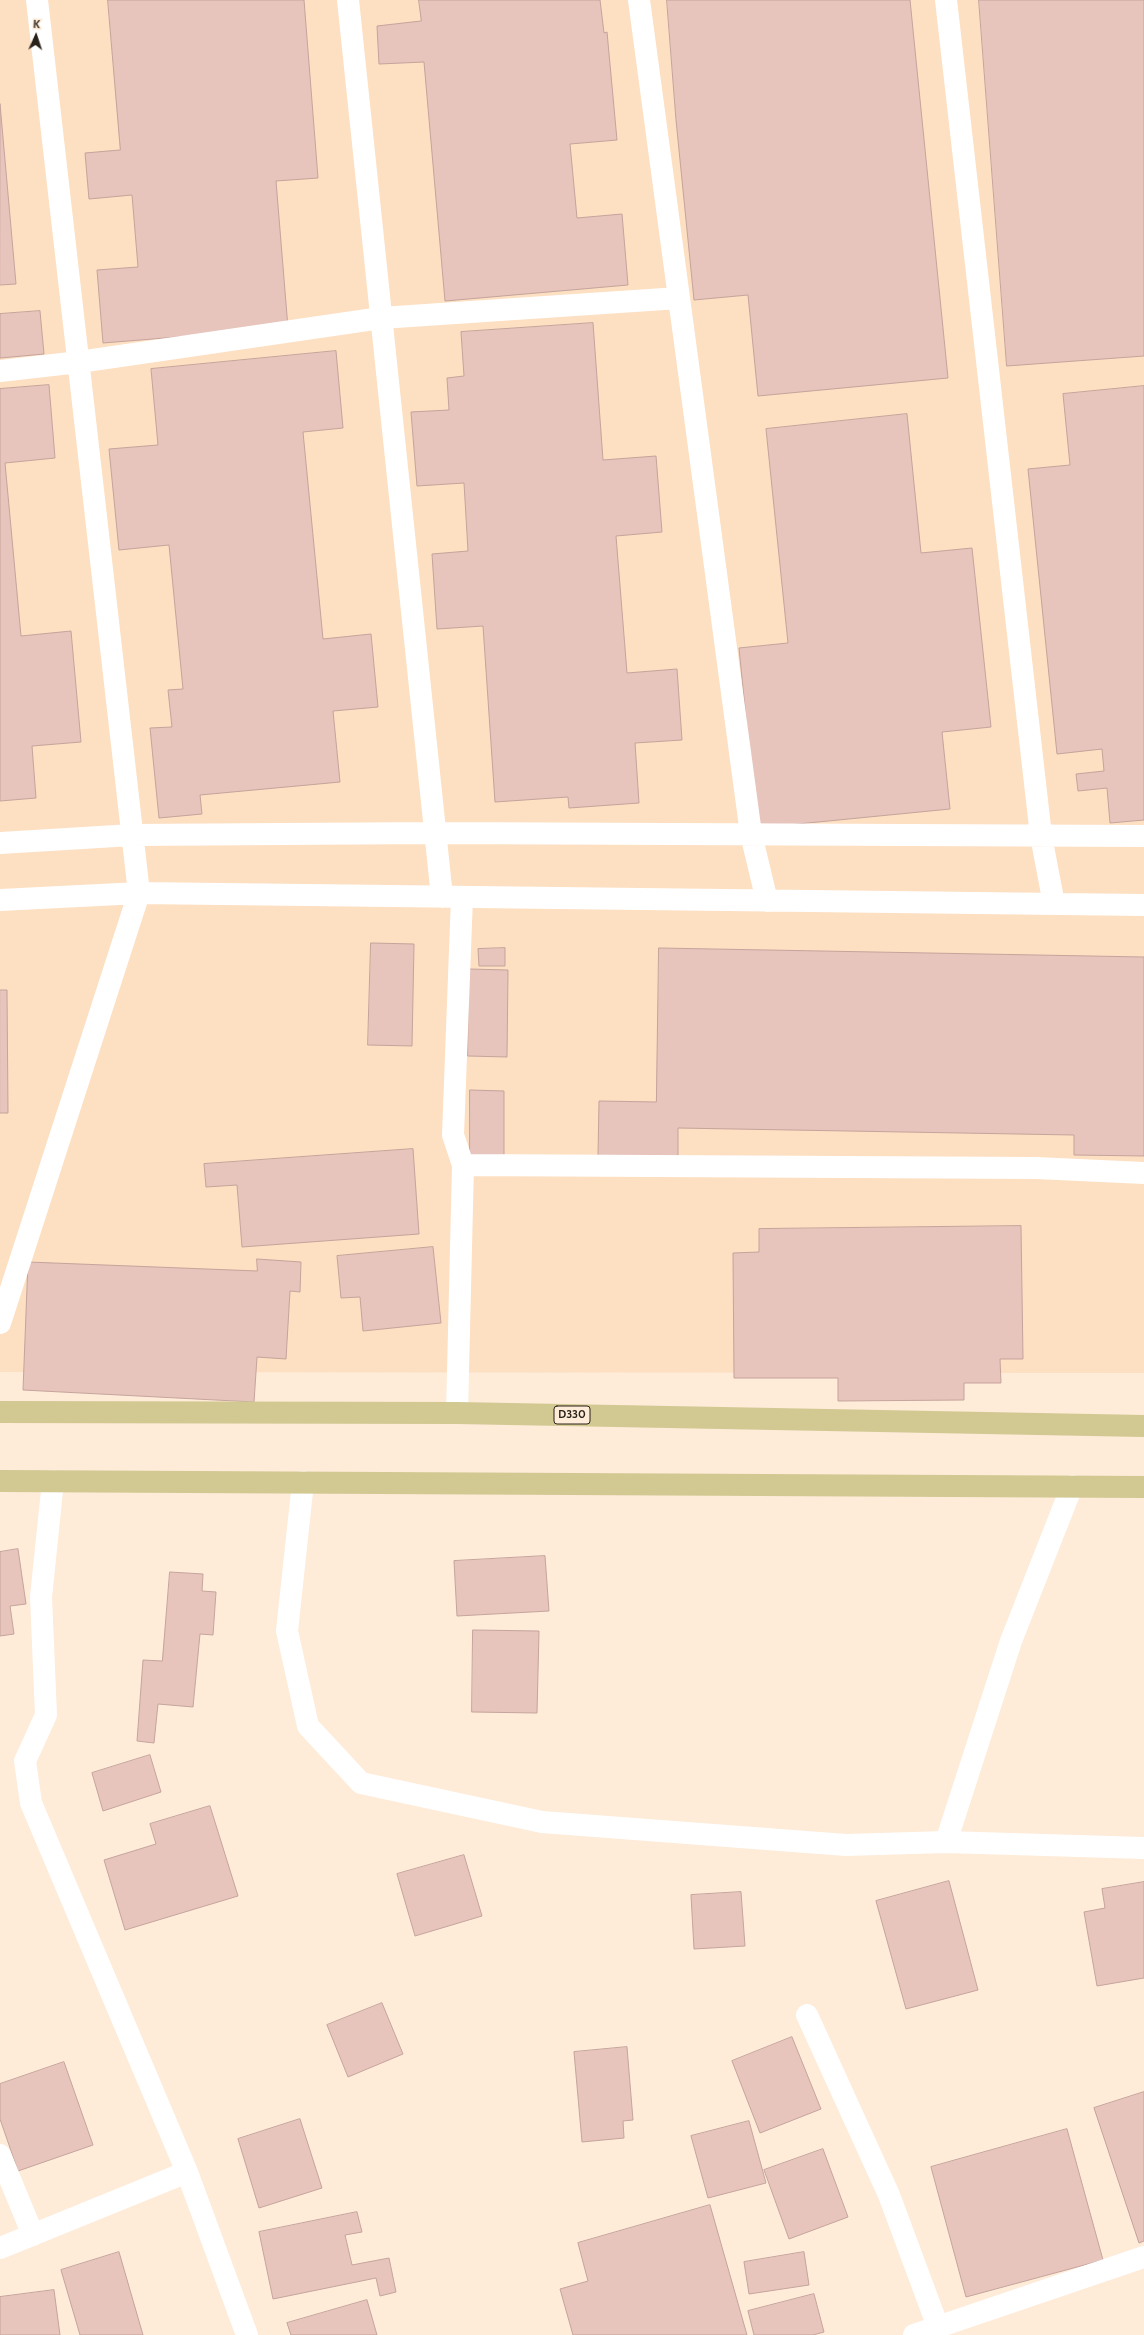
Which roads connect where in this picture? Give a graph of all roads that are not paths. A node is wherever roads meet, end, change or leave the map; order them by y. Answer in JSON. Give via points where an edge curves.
{"nodes":[{"id":1,"x":38,"y":0,"type":"edge"},
{"id":2,"x":348,"y":0,"type":"edge"},
{"id":3,"x":639,"y":0,"type":"edge"},
{"id":4,"x":946,"y":0,"type":"edge"},
{"id":5,"x":679,"y":298,"type":"junction"},
{"id":6,"x":381,"y":318,"type":"junction"},
{"id":7,"x":78,"y":362,"type":"junction"},
{"id":8,"x":0,"y":371,"type":"edge"},
{"id":9,"x":435,"y":833,"type":"junction"},
{"id":10,"x":751,"y":834,"type":"junction"},
{"id":11,"x":132,"y":835,"type":"junction"},
{"id":12,"x":1041,"y":836,"type":"junction"},
{"id":13,"x":1144,"y":836,"type":"edge"},
{"id":14,"x":0,"y":843,"type":"edge"},
{"id":15,"x":139,"y":893,"type":"junction"},
{"id":16,"x":452,"y":897,"type":"junction"},
{"id":17,"x":0,"y":900,"type":"edge"},
{"id":18,"x":767,"y":901,"type":"junction"},
{"id":19,"x":1054,"y":904,"type":"junction"},
{"id":20,"x":1144,"y":905,"type":"edge"},
{"id":21,"x":463,"y":1165,"type":"junction"},
{"id":22,"x":1144,"y":1173,"type":"edge"},
{"id":23,"x":0,"y":1323,"type":"edge"},
{"id":24,"x":0,"y":1412,"type":"edge"},
{"id":25,"x":456,"y":1413,"type":"junction"},
{"id":26,"x":1144,"y":1426,"type":"edge"},
{"id":27,"x":0,"y":1481,"type":"edge"},
{"id":28,"x":53,"y":1481,"type":"junction"},
{"id":29,"x":303,"y":1482,"type":"junction"},
{"id":30,"x":1072,"y":1486,"type":"junction"},
{"id":31,"x":1144,"y":1487,"type":"edge"},
{"id":32,"x":946,"y":1842,"type":"junction"},
{"id":33,"x":1144,"y":1848,"type":"edge"},
{"id":34,"x":807,"y":2015,"type":"dead end"},
{"id":35,"x":0,"y":2155,"type":"edge"},
{"id":36,"x":186,"y":2172,"type":"junction"},
{"id":37,"x":33,"y":2235,"type":"junction"},
{"id":38,"x":0,"y":2248,"type":"edge"},
{"id":39,"x":1144,"y":2257,"type":"edge"},
{"id":40,"x":938,"y":2327,"type":"junction"},
{"id":41,"x":248,"y":2335,"type":"edge"},
{"id":42,"x":914,"y":2335,"type":"edge"}],
"edges":[{"from":1,"to":7,"type":"street"},
{"from":2,"to":6,"type":"street"},
{"from":3,"to":5,"type":"street"},
{"from":4,"to":12,"type":"street"},
{"from":5,"to":6,"type":"street"},
{"from":5,"to":10,"type":"street"},
{"from":6,"to":7,"type":"street"},
{"from":6,"to":9,"type":"street"},
{"from":7,"to":8,"type":"street"},
{"from":7,"to":11,"type":"street"},
{"from":9,"to":10,"type":"street"},
{"from":9,"to":11,"type":"street"},
{"from":9,"to":16,"type":"street"},
{"from":10,"to":12,"type":"street"},
{"from":10,"to":18,"type":"street"},
{"from":11,"to":14,"type":"street"},
{"from":11,"to":15,"type":"street"},
{"from":12,"to":13,"type":"street"},
{"from":12,"to":19,"type":"street"},
{"from":15,"to":16,"type":"street"},
{"from":15,"to":17,"type":"street"},
{"from":15,"to":23,"type":"street"},
{"from":16,"to":18,"type":"street"},
{"from":16,"to":21,"type":"street","via":[[454,1135]]},
{"from":18,"to":19,"type":"street"},
{"from":19,"to":20,"type":"street"},
{"from":21,"to":22,"type":"street","via":[[1036,1168]]},
{"from":21,"to":25,"type":"street"},
{"from":24,"to":25,"type":"main road","number":"D330"},
{"from":25,"to":26,"type":"main road","number":"D330"},
{"from":27,"to":28,"type":"main road"},
{"from":28,"to":29,"type":"main road"},
{"from":28,"to":36,"type":"street","via":[[41,1597],[46,1715],[25,1761],[31,1803]]},
{"from":29,"to":30,"type":"main road"},
{"from":29,"to":32,"type":"street","via":[[287,1631],[308,1726],[361,1783],[542,1822],[846,1845]]},
{"from":30,"to":31,"type":"main road"},
{"from":30,"to":32,"type":"street","via":[[1011,1641]]},
{"from":32,"to":33,"type":"street"},
{"from":34,"to":40,"type":"street","via":[[889,2196]]},
{"from":35,"to":37,"type":"street"},
{"from":36,"to":37,"type":"street"},
{"from":36,"to":41,"type":"street"},
{"from":37,"to":38,"type":"street"},
{"from":39,"to":40,"type":"street"},
{"from":40,"to":42,"type":"street"}]}
